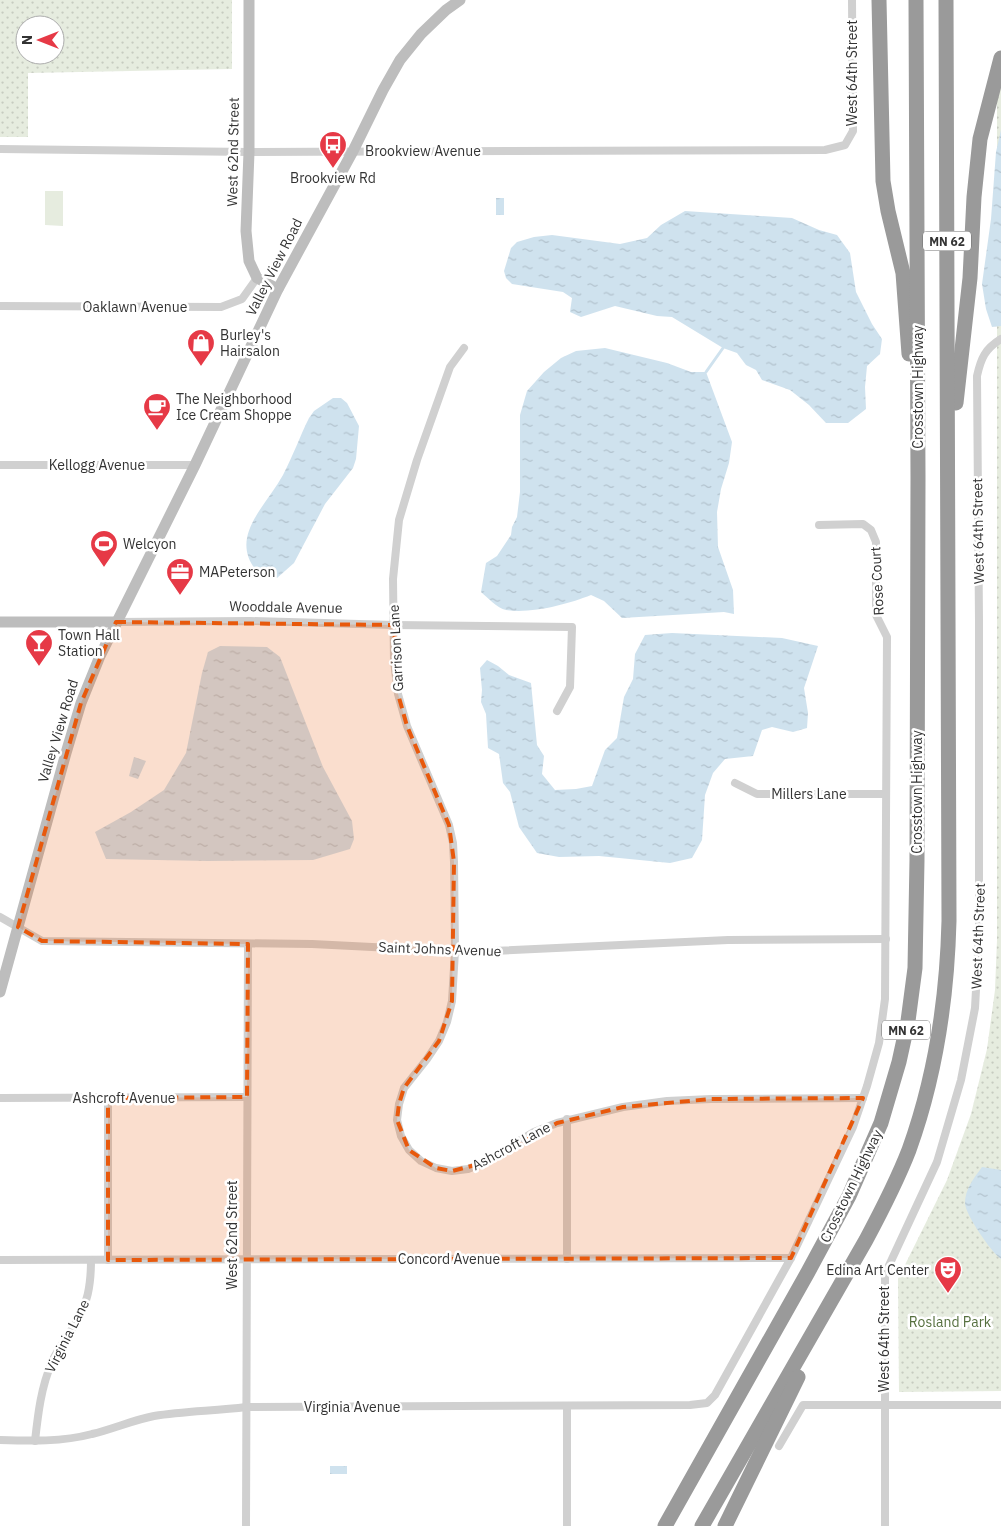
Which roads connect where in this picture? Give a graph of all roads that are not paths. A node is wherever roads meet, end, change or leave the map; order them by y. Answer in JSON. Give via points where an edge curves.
{"nodes":[{"id":1,"x":249,"y":0,"type":"edge"},
{"id":2,"x":460,"y":0,"type":"edge"},
{"id":3,"x":852,"y":0,"type":"edge"},
{"id":4,"x":878,"y":0,"type":"edge"},
{"id":5,"x":916,"y":0,"type":"edge"},
{"id":6,"x":946,"y":0,"type":"edge"},
{"id":7,"x":1001,"y":58,"type":"edge"},
{"id":8,"x":845,"y":145,"type":"joint"},
{"id":9,"x":0,"y":150,"type":"edge"},
{"id":10,"x":353,"y":151,"type":"junction"},
{"id":11,"x":249,"y":152,"type":"junction"},
{"id":12,"x":257,"y":278,"type":"junction"},
{"id":13,"x":278,"y":289,"type":"junction"},
{"id":14,"x":0,"y":306,"type":"edge"},
{"id":15,"x":1001,"y":339,"type":"edge"},
{"id":16,"x":464,"y":348,"type":"dead end"},
{"id":17,"x":0,"y":465,"type":"edge"},
{"id":18,"x":195,"y":465,"type":"junction"},
{"id":19,"x":918,"y":478,"type":"junction"},
{"id":20,"x":947,"y":482,"type":"junction"},
{"id":21,"x":819,"y":525,"type":"dead end"},
{"id":22,"x":0,"y":622,"type":"edge"},
{"id":23,"x":116,"y":622,"type":"junction"},
{"id":24,"x":394,"y":625,"type":"junction"},
{"id":25,"x":557,"y":711,"type":"dead end"},
{"id":26,"x":735,"y":783,"type":"dead end"},
{"id":27,"x":885,"y":794,"type":"junction"},
{"id":28,"x":0,"y":917,"type":"edge"},
{"id":29,"x":18,"y":927,"type":"junction"},
{"id":30,"x":886,"y":939,"type":"junction"},
{"id":31,"x":248,"y":944,"type":"junction"},
{"id":32,"x":455,"y":951,"type":"junction"},
{"id":33,"x":0,"y":992,"type":"edge"},
{"id":34,"x":247,"y":1097,"type":"junction"},
{"id":35,"x":0,"y":1098,"type":"edge"},
{"id":36,"x":108,"y":1098,"type":"junction"},
{"id":37,"x":863,"y":1098,"type":"junction"},
{"id":38,"x":567,"y":1119,"type":"junction"},
{"id":39,"x":791,"y":1258,"type":"junction"},
{"id":40,"x":567,"y":1259,"type":"junction"},
{"id":41,"x":0,"y":1260,"type":"edge"},
{"id":42,"x":91,"y":1260,"type":"junction"},
{"id":43,"x":108,"y":1260,"type":"junction"},
{"id":44,"x":247,"y":1260,"type":"junction"},
{"id":45,"x":841,"y":1283,"type":"junction"},
{"id":46,"x":1001,"y":1405,"type":"edge"},
{"id":47,"x":567,"y":1406,"type":"junction"},
{"id":48,"x":884,"y":1406,"type":"junction"},
{"id":49,"x":246,"y":1407,"type":"junction"},
{"id":50,"x":0,"y":1440,"type":"edge"},
{"id":51,"x":35,"y":1441,"type":"junction"},
{"id":52,"x":779,"y":1446,"type":"dead end"},
{"id":53,"x":246,"y":1526,"type":"edge"},
{"id":54,"x":567,"y":1526,"type":"edge"},
{"id":55,"x":665,"y":1526,"type":"edge"},
{"id":56,"x":702,"y":1526,"type":"edge"},
{"id":57,"x":725,"y":1526,"type":"edge"},
{"id":58,"x":885,"y":1526,"type":"edge"}],
"edges":[{"from":1,"to":11,"type":"street","name":"West 62nd Street"},
{"from":2,"to":10,"type":"street","name":"Valley View Road","via":[[421,34],[400,60]]},
{"from":3,"to":8,"type":"street","name":"West 64th Street","via":[[853,131]]},
{"from":4,"to":19,"type":"highway","via":[[882,180],[902,273]]},
{"from":5,"to":19,"type":"highway","name":"Crosstown Highway","number":"MN 62"},
{"from":6,"to":20,"type":"highway","number":"MN 62"},
{"from":7,"to":20,"type":"highway","via":[[980,139],[970,278]]},
{"from":8,"to":10,"type":"street","name":"Brookview Avenue","via":[[825,150]]},
{"from":9,"to":11,"type":"street","name":"Brookview Avenue"},
{"from":10,"to":11,"type":"street","name":"Brookview Avenue"},
{"from":10,"to":13,"type":"street","name":"Valley View Road"},
{"from":11,"to":12,"type":"street","name":"West 62nd Street","via":[[246,232],[249,261]]},
{"from":12,"to":13,"type":"street"},
{"from":12,"to":14,"type":"street","name":"Oaklawn Avenue","via":[[242,299],[221,307]]},
{"from":13,"to":18,"type":"street","name":"Valley View Road"},
{"from":15,"to":48,"type":"street","name":"West 64th Street","via":[[981,358],[977,376],[979,935],[975,1008],[962,1080],[937,1162],[885,1274]]},
{"from":16,"to":24,"type":"street","name":"Garrison Lane","via":[[450,368],[399,520],[393,579]]},
{"from":17,"to":18,"type":"street","name":"Kellogg Avenue"},
{"from":18,"to":23,"type":"street","name":"Valley View Road"},
{"from":19,"to":55,"type":"highway","name":"Crosstown Highway","number":"MN 62","via":[[915,968],[899,1062],[881,1123],[849,1196]]},
{"from":20,"to":45,"type":"highway","number":"MN 62","via":[[949,921],[943,1015],[935,1061],[908,1151],[889,1196]]},
{"from":21,"to":27,"type":"street","name":"Rose Court","via":[[862,524],[872,530],[876,542],[876,615],[887,637]]},
{"from":22,"to":23,"type":"street","name":"Wooddale Avenue"},
{"from":23,"to":24,"type":"street","name":"Wooddale Avenue","via":[[250,620]]},
{"from":23,"to":29,"type":"street","name":"Valley View Road","via":[[81,703]]},
{"from":24,"to":25,"type":"street","name":"Wooddale Avenue","via":[[572,627],[570,688]]},
{"from":24,"to":32,"type":"street","name":"Garrison Lane","via":[[398,694],[407,726],[454,843]]},
{"from":26,"to":27,"type":"street","name":"Millers Lane","via":[[757,794]]},
{"from":27,"to":30,"type":"street"},
{"from":28,"to":29,"type":"street","name":"Saint Johns Avenue"},
{"from":29,"to":31,"type":"street","name":"Saint Johns Avenue","via":[[42,941]]},
{"from":29,"to":33,"type":"street","name":"Valley View Road"},
{"from":30,"to":32,"type":"street","name":"Saint Johns Avenue","via":[[728,940],[518,952]]},
{"from":30,"to":37,"type":"street","via":[[885,999],[879,1043]]},
{"from":31,"to":32,"type":"street","name":"Saint Johns Avenue","via":[[360,945]]},
{"from":31,"to":34,"type":"street","name":"West 62nd Street"},
{"from":32,"to":38,"type":"street","name":"Ashcroft Lane","via":[[452,1001],[447,1022],[439,1041],[404,1088],[399,1104],[397,1120],[409,1150],[436,1168],[468,1169],[534,1132]]},
{"from":34,"to":36,"type":"street","name":"Ashcroft Avenue"},
{"from":34,"to":44,"type":"street","name":"West 62nd Street"},
{"from":35,"to":36,"type":"street","name":"Ashcroft Avenue"},
{"from":36,"to":43,"type":"street"},
{"from":37,"to":38,"type":"street","name":"Ashcroft Lane","via":[[667,1101],[623,1106]]},
{"from":37,"to":39,"type":"street","via":[[853,1128]]},
{"from":38,"to":40,"type":"street"},
{"from":39,"to":40,"type":"street","name":"Concord Avenue"},
{"from":39,"to":47,"type":"street","name":"Virginia Avenue","via":[[715,1395],[707,1403]]},
{"from":40,"to":44,"type":"street","name":"Concord Avenue"},
{"from":41,"to":42,"type":"street"},
{"from":42,"to":43,"type":"street","name":"Concord Avenue"},
{"from":42,"to":51,"type":"street","name":"Virginia Lane","via":[[91,1277],[83,1311],[52,1360],[44,1384]]},
{"from":43,"to":44,"type":"street","name":"Concord Avenue"},
{"from":44,"to":49,"type":"street","name":"West 62nd Street"},
{"from":45,"to":56,"type":"highway","number":"MN 62"},
{"from":45,"to":57,"type":"highway"},
{"from":46,"to":48,"type":"street"},
{"from":47,"to":49,"type":"street","name":"Virginia Avenue"},
{"from":47,"to":54,"type":"street"},
{"from":48,"to":52,"type":"street","via":[[803,1405]]},
{"from":48,"to":58,"type":"street","name":"West 64th Street"},
{"from":49,"to":51,"type":"street","name":"Virginia Avenue","via":[[153,1416],[90,1435]]},
{"from":49,"to":53,"type":"street","name":"West 62nd Street"},
{"from":50,"to":51,"type":"street","name":"Virginia Avenue"}]}
